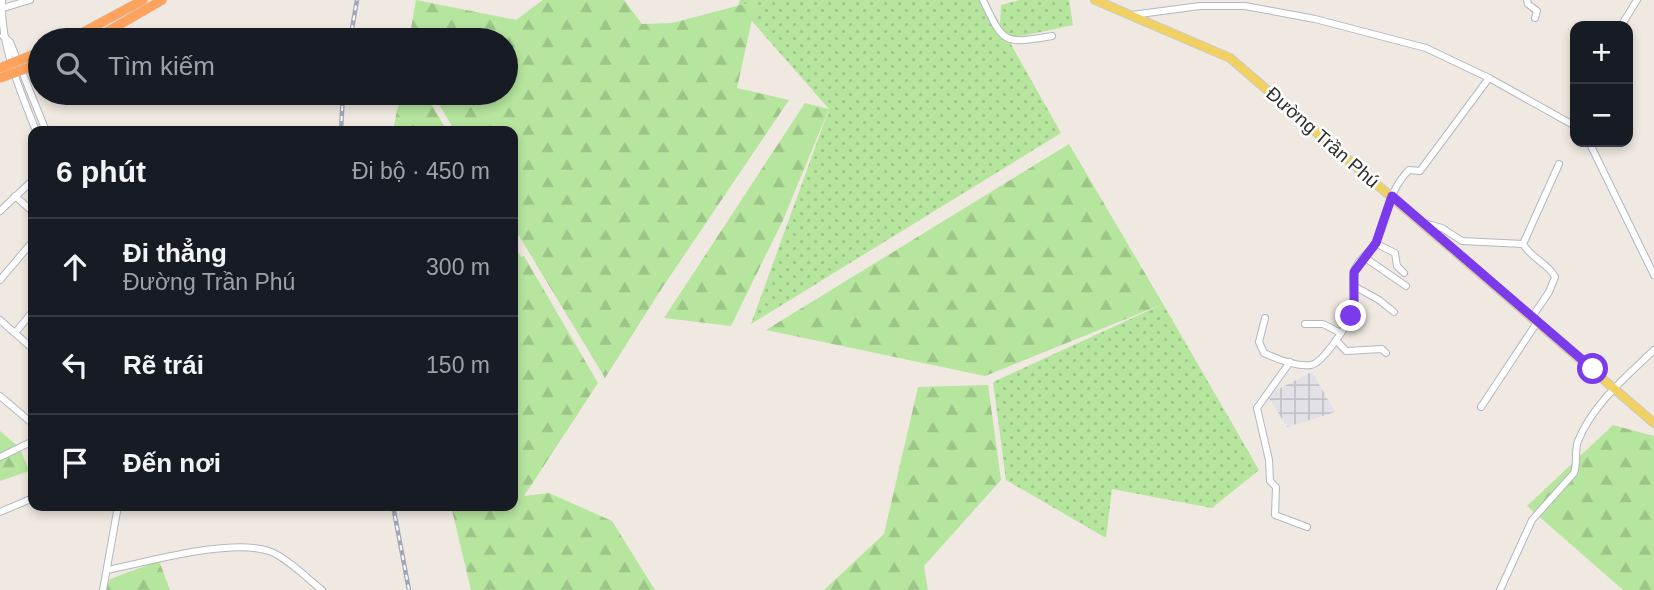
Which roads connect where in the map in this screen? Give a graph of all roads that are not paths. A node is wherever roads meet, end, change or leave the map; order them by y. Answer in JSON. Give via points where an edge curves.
{"nodes":[{"id":1,"x":2,"y":0,"type":"edge"},
{"id":2,"x":30,"y":0,"type":"edge"},
{"id":3,"x":144,"y":0,"type":"edge"},
{"id":4,"x":162,"y":0,"type":"edge"},
{"id":5,"x":983,"y":0,"type":"edge"},
{"id":6,"x":1096,"y":0,"type":"edge"},
{"id":7,"x":1527,"y":0,"type":"edge"},
{"id":8,"x":1637,"y":0,"type":"edge"},
{"id":9,"x":0,"y":9,"type":"edge"},
{"id":10,"x":1132,"y":15,"type":"junction"},
{"id":11,"x":1535,"y":18,"type":"dead end"},
{"id":12,"x":1624,"y":21,"type":"edge"},
{"id":13,"x":92,"y":28,"type":"edge"},
{"id":14,"x":114,"y":28,"type":"edge"},
{"id":15,"x":3,"y":36,"type":"junction"},
{"id":16,"x":1052,"y":36,"type":"dead end"},
{"id":17,"x":28,"y":57,"type":"edge"},
{"id":18,"x":0,"y":68,"type":"edge"},
{"id":19,"x":28,"y":68,"type":"edge"},
{"id":20,"x":0,"y":78,"type":"edge"},
{"id":21,"x":1489,"y":78,"type":"junction"},
{"id":22,"x":28,"y":88,"type":"edge"},
{"id":23,"x":28,"y":97,"type":"edge"},
{"id":24,"x":23,"y":99,"type":"junction"},
{"id":25,"x":35,"y":105,"type":"edge"},
{"id":26,"x":1570,"y":123,"type":"edge"},
{"id":27,"x":34,"y":126,"type":"edge"},
{"id":28,"x":44,"y":126,"type":"edge"},
{"id":29,"x":1591,"y":147,"type":"edge"},
{"id":30,"x":1559,"y":164,"type":"dead end"},
{"id":31,"x":28,"y":184,"type":"edge"},
{"id":32,"x":15,"y":196,"type":"junction"},
{"id":33,"x":1392,"y":196,"type":"junction"},
{"id":34,"x":28,"y":208,"type":"edge"},
{"id":35,"x":0,"y":211,"type":"edge"},
{"id":36,"x":1424,"y":223,"type":"junction"},
{"id":37,"x":1376,"y":243,"type":"junction"},
{"id":38,"x":1523,"y":244,"type":"junction"},
{"id":39,"x":28,"y":247,"type":"edge"},
{"id":40,"x":1364,"y":257,"type":"junction"},
{"id":41,"x":1404,"y":273,"type":"dead end"},
{"id":42,"x":1654,"y":275,"type":"edge"},
{"id":43,"x":0,"y":280,"type":"edge"},
{"id":44,"x":1354,"y":286,"type":"junction"},
{"id":45,"x":1406,"y":286,"type":"dead end"},
{"id":46,"x":1394,"y":312,"type":"dead end"},
{"id":47,"x":28,"y":317,"type":"edge"},
{"id":48,"x":1265,"y":318,"type":"dead end"},
{"id":49,"x":1535,"y":319,"type":"junction"},
{"id":50,"x":0,"y":320,"type":"edge"},
{"id":51,"x":1305,"y":324,"type":"dead end"},
{"id":52,"x":15,"y":333,"type":"junction"},
{"id":53,"x":1341,"y":333,"type":"junction"},
{"id":54,"x":1336,"y":340,"type":"junction"},
{"id":55,"x":28,"y":345,"type":"edge"},
{"id":56,"x":1654,"y":350,"type":"edge"},
{"id":57,"x":1386,"y":353,"type":"dead end"},
{"id":58,"x":1290,"y":362,"type":"junction"},
{"id":59,"x":1614,"y":388,"type":"junction"},
{"id":60,"x":0,"y":396,"type":"edge"},
{"id":61,"x":1481,"y":407,"type":"dead end"},
{"id":62,"x":28,"y":420,"type":"edge"},
{"id":63,"x":1654,"y":423,"type":"edge"},
{"id":64,"x":28,"y":443,"type":"edge"},
{"id":65,"x":0,"y":457,"type":"edge"},
{"id":66,"x":28,"y":500,"type":"edge"},
{"id":67,"x":117,"y":511,"type":"edge"},
{"id":68,"x":0,"y":512,"type":"edge"},
{"id":69,"x":1307,"y":527,"type":"dead end"},
{"id":70,"x":107,"y":570,"type":"junction"},
{"id":71,"x":103,"y":590,"type":"edge"},
{"id":72,"x":323,"y":590,"type":"edge"},
{"id":73,"x":1500,"y":590,"type":"edge"}],
"edges":[{"from":1,"to":9,"type":"street"},
{"from":2,"to":9,"type":"street"},
{"from":3,"to":13,"type":"highway"},
{"from":4,"to":14,"type":"highway"},
{"from":5,"to":16,"type":"street","via":[[1006,39],[1018,42]]},
{"from":6,"to":10,"type":"main road","name":"Đường Trần Phú"},
{"from":7,"to":11,"type":"street","via":[[1537,11]]},
{"from":8,"to":12,"type":"street"},
{"from":9,"to":15,"type":"street"},
{"from":10,"to":21,"type":"street","via":[[1200,6],[1245,6],[1426,48]]},
{"from":10,"to":33,"type":"main road","name":"Đường Trần Phú","via":[[1230,58]]},
{"from":15,"to":22,"type":"street","via":[[10,42]]},
{"from":15,"to":24,"type":"street"},
{"from":17,"to":18,"type":"highway","bridge":true},
{"from":19,"to":20,"type":"highway","bridge":true},
{"from":21,"to":26,"type":"street"},
{"from":21,"to":33,"type":"street","via":[[1420,171],[1409,170]]},
{"from":23,"to":24,"type":"street"},
{"from":24,"to":27,"type":"street"},
{"from":25,"to":28,"type":"street"},
{"from":29,"to":42,"type":"street"},
{"from":30,"to":38,"type":"street"},
{"from":31,"to":32,"type":"street"},
{"from":32,"to":34,"type":"street"},
{"from":32,"to":35,"type":"street"},
{"from":33,"to":36,"type":"main road","name":"Đường Trần Phú"},
{"from":33,"to":37,"type":"street"},
{"from":36,"to":38,"type":"street","via":[[1442,228],[1462,242]]},
{"from":36,"to":49,"type":"main road","name":"Đường Trần Phú"},
{"from":37,"to":40,"type":"street"},
{"from":37,"to":41,"type":"street","via":[[1395,253],[1397,266]]},
{"from":38,"to":49,"type":"street","via":[[1555,277]]},
{"from":39,"to":43,"type":"street"},
{"from":40,"to":44,"type":"street","via":[[1354,272]]},
{"from":40,"to":45,"type":"street"},
{"from":44,"to":46,"type":"street"},
{"from":44,"to":53,"type":"street","via":[[1353,312]]},
{"from":47,"to":52,"type":"street"},
{"from":48,"to":58,"type":"street","via":[[1261,350]]},
{"from":49,"to":59,"type":"main road","name":"Đường Trần Phú"},
{"from":49,"to":61,"type":"street"},
{"from":50,"to":52,"type":"street"},
{"from":51,"to":53,"type":"street","via":[[1323,324]]},
{"from":52,"to":55,"type":"street"},
{"from":53,"to":54,"type":"street"},
{"from":54,"to":57,"type":"street","via":[[1346,351],[1382,349]]},
{"from":54,"to":58,"type":"street","via":[[1313,364]]},
{"from":56,"to":59,"type":"street"},
{"from":58,"to":69,"type":"street","via":[[1258,405],[1257,414],[1270,481],[1276,487],[1275,515]]},
{"from":59,"to":63,"type":"main road","name":"Đường Trần Phú"},
{"from":59,"to":73,"type":"street","via":[[1587,421],[1575,453],[1574,473],[1532,520]]},
{"from":60,"to":62,"type":"street"},
{"from":64,"to":65,"type":"street"},
{"from":66,"to":68,"type":"street"},
{"from":67,"to":70,"type":"street"},
{"from":70,"to":71,"type":"street"},
{"from":70,"to":72,"type":"street","via":[[183,554],[256,549],[275,554]]}]}
